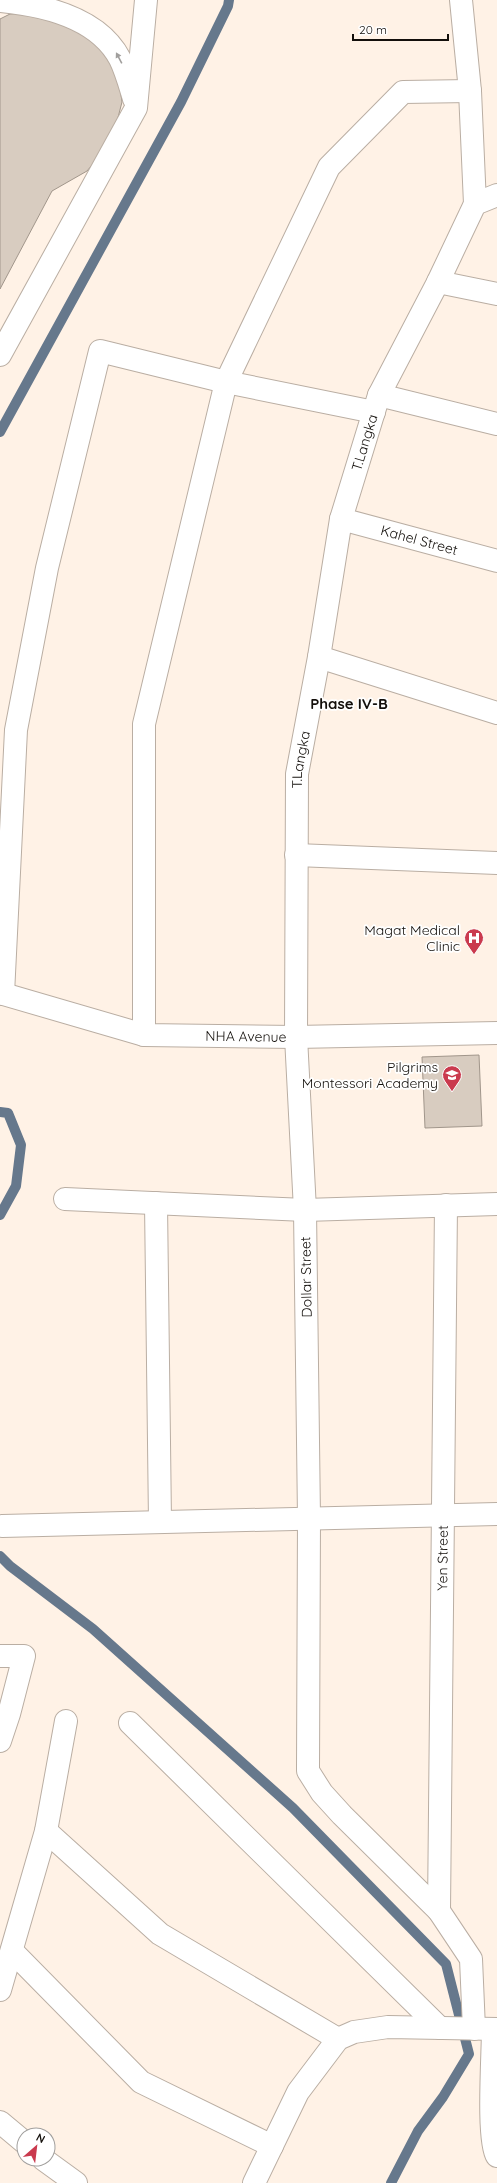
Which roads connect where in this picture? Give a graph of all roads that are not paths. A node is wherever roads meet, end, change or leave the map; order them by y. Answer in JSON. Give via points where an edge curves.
{"nodes":[{"id":1,"x":146,"y":0,"type":"edge"},
{"id":2,"x":461,"y":0,"type":"edge"},
{"id":3,"x":0,"y":1,"type":"edge"},
{"id":4,"x":470,"y":91,"type":"junction"},
{"id":5,"x":136,"y":108,"type":"junction"},
{"id":6,"x":497,"y":195,"type":"edge"},
{"id":7,"x":475,"y":204,"type":"junction"},
{"id":8,"x":438,"y":282,"type":"junction"},
{"id":9,"x":497,"y":294,"type":"edge"},
{"id":10,"x":0,"y":355,"type":"edge"},
{"id":11,"x":226,"y":382,"type":"junction"},
{"id":12,"x":377,"y":403,"type":"junction"},
{"id":13,"x":497,"y":424,"type":"edge"},
{"id":14,"x":341,"y":519,"type":"junction"},
{"id":15,"x":497,"y":561,"type":"edge"},
{"id":16,"x":319,"y":657,"type":"junction"},
{"id":17,"x":497,"y":713,"type":"edge"},
{"id":18,"x":296,"y":855,"type":"junction"},
{"id":19,"x":497,"y":863,"type":"edge"},
{"id":20,"x":2,"y":994,"type":"edge"},
{"id":21,"x":497,"y":1033,"type":"edge"},
{"id":22,"x":144,"y":1035,"type":"junction"},
{"id":23,"x":296,"y":1037,"type":"junction"},
{"id":24,"x":65,"y":1199,"type":"dead end"},
{"id":25,"x":156,"y":1204,"type":"junction"},
{"id":26,"x":497,"y":1204,"type":"edge"},
{"id":27,"x":446,"y":1205,"type":"junction"},
{"id":28,"x":305,"y":1210,"type":"junction"},
{"id":29,"x":497,"y":1514,"type":"edge"},
{"id":30,"x":444,"y":1515,"type":"junction"},
{"id":31,"x":309,"y":1518,"type":"junction"},
{"id":32,"x":160,"y":1522,"type":"junction"},
{"id":33,"x":2,"y":1526,"type":"dead end"},
{"id":34,"x":0,"y":1656,"type":"edge"},
{"id":35,"x":5,"y":1714,"type":"edge"},
{"id":36,"x":66,"y":1721,"type":"dead end"},
{"id":37,"x":130,"y":1723,"type":"dead end"},
{"id":38,"x":0,"y":1741,"type":"edge"},
{"id":39,"x":46,"y":1831,"type":"junction"},
{"id":40,"x":439,"y":1912,"type":"junction"},
{"id":41,"x":12,"y":1951,"type":"junction"},
{"id":42,"x":0,"y":1990,"type":"edge"},
{"id":43,"x":442,"y":2028,"type":"junction"},
{"id":44,"x":484,"y":2029,"type":"edge"},
{"id":45,"x":338,"y":2038,"type":"junction"},
{"id":46,"x":0,"y":2122,"type":"edge"},
{"id":47,"x":16,"y":2135,"type":"edge"},
{"id":48,"x":272,"y":2146,"type":"junction"},
{"id":49,"x":497,"y":2156,"type":"edge"},
{"id":50,"x":54,"y":2167,"type":"edge"},
{"id":51,"x":76,"y":2183,"type":"edge"},
{"id":52,"x":254,"y":2183,"type":"edge"}],
"edges":[{"from":1,"to":5,"type":"street"},
{"from":2,"to":4,"type":"street"},
{"from":5,"to":3,"type":"street","one_way":true,"via":[[120,59],[106,40],[85,24],[63,14],[25,3]]},
{"from":4,"to":7,"type":"street"},
{"from":4,"to":11,"type":"street","via":[[403,92],[329,167]]},
{"from":5,"to":10,"type":"street"},
{"from":6,"to":7,"type":"street"},
{"from":7,"to":8,"type":"street","name":"T.Langka"},
{"from":8,"to":9,"type":"street"},
{"from":8,"to":12,"type":"street","name":"T.Langka"},
{"from":11,"to":12,"type":"street"},
{"from":11,"to":20,"type":"street","via":[[100,351],[47,568],[16,730]]},
{"from":11,"to":22,"type":"street","via":[[144,724]]},
{"from":12,"to":13,"type":"street"},
{"from":12,"to":14,"type":"street","name":"T.Langka"},
{"from":14,"to":15,"type":"street","name":"Kahel Street"},
{"from":14,"to":16,"type":"street","name":"T.Langka"},
{"from":16,"to":17,"type":"street"},
{"from":16,"to":18,"type":"street","name":"T.Langka","via":[[297,774]]},
{"from":18,"to":19,"type":"street"},
{"from":18,"to":23,"type":"street","name":"T.Langka"},
{"from":20,"to":22,"type":"street","name":"NHA Avenue"},
{"from":21,"to":23,"type":"street","name":"NHA Avenue"},
{"from":22,"to":23,"type":"street","name":"NHA Avenue"},
{"from":23,"to":28,"type":"street","name":"Dollar Street"},
{"from":24,"to":25,"type":"street"},
{"from":25,"to":28,"type":"street"},
{"from":25,"to":32,"type":"street"},
{"from":26,"to":27,"type":"street"},
{"from":27,"to":28,"type":"street"},
{"from":27,"to":30,"type":"street","name":"Yen Street"},
{"from":28,"to":31,"type":"street","name":"Dollar Street"},
{"from":29,"to":30,"type":"street"},
{"from":30,"to":31,"type":"street"},
{"from":30,"to":40,"type":"street","name":"Yen Street"},
{"from":31,"to":32,"type":"street"},
{"from":31,"to":40,"type":"street","name":"Dollar Street","via":[[308,1772],[322,1793],[342,1815]]},
{"from":32,"to":33,"type":"street"},
{"from":34,"to":35,"type":"street","via":[[24,1656]]},
{"from":35,"to":38,"type":"street"},
{"from":36,"to":39,"type":"street"},
{"from":37,"to":43,"type":"street"},
{"from":39,"to":41,"type":"street"},
{"from":39,"to":45,"type":"street","via":[[160,1934]]},
{"from":40,"to":44,"type":"street","name":"Dollar Street","via":[[471,1959]]},
{"from":41,"to":42,"type":"street"},
{"from":41,"to":48,"type":"street","via":[[141,2082]]},
{"from":43,"to":44,"type":"street"},
{"from":43,"to":45,"type":"street","via":[[388,2027],[354,2032]]},
{"from":44,"to":49,"type":"street","name":"Dollar Street","via":[[494,2150]]},
{"from":45,"to":48,"type":"street","via":[[298,2092]]},
{"from":46,"to":47,"type":"street"},
{"from":48,"to":52,"type":"street"},
{"from":50,"to":51,"type":"street"}]}
